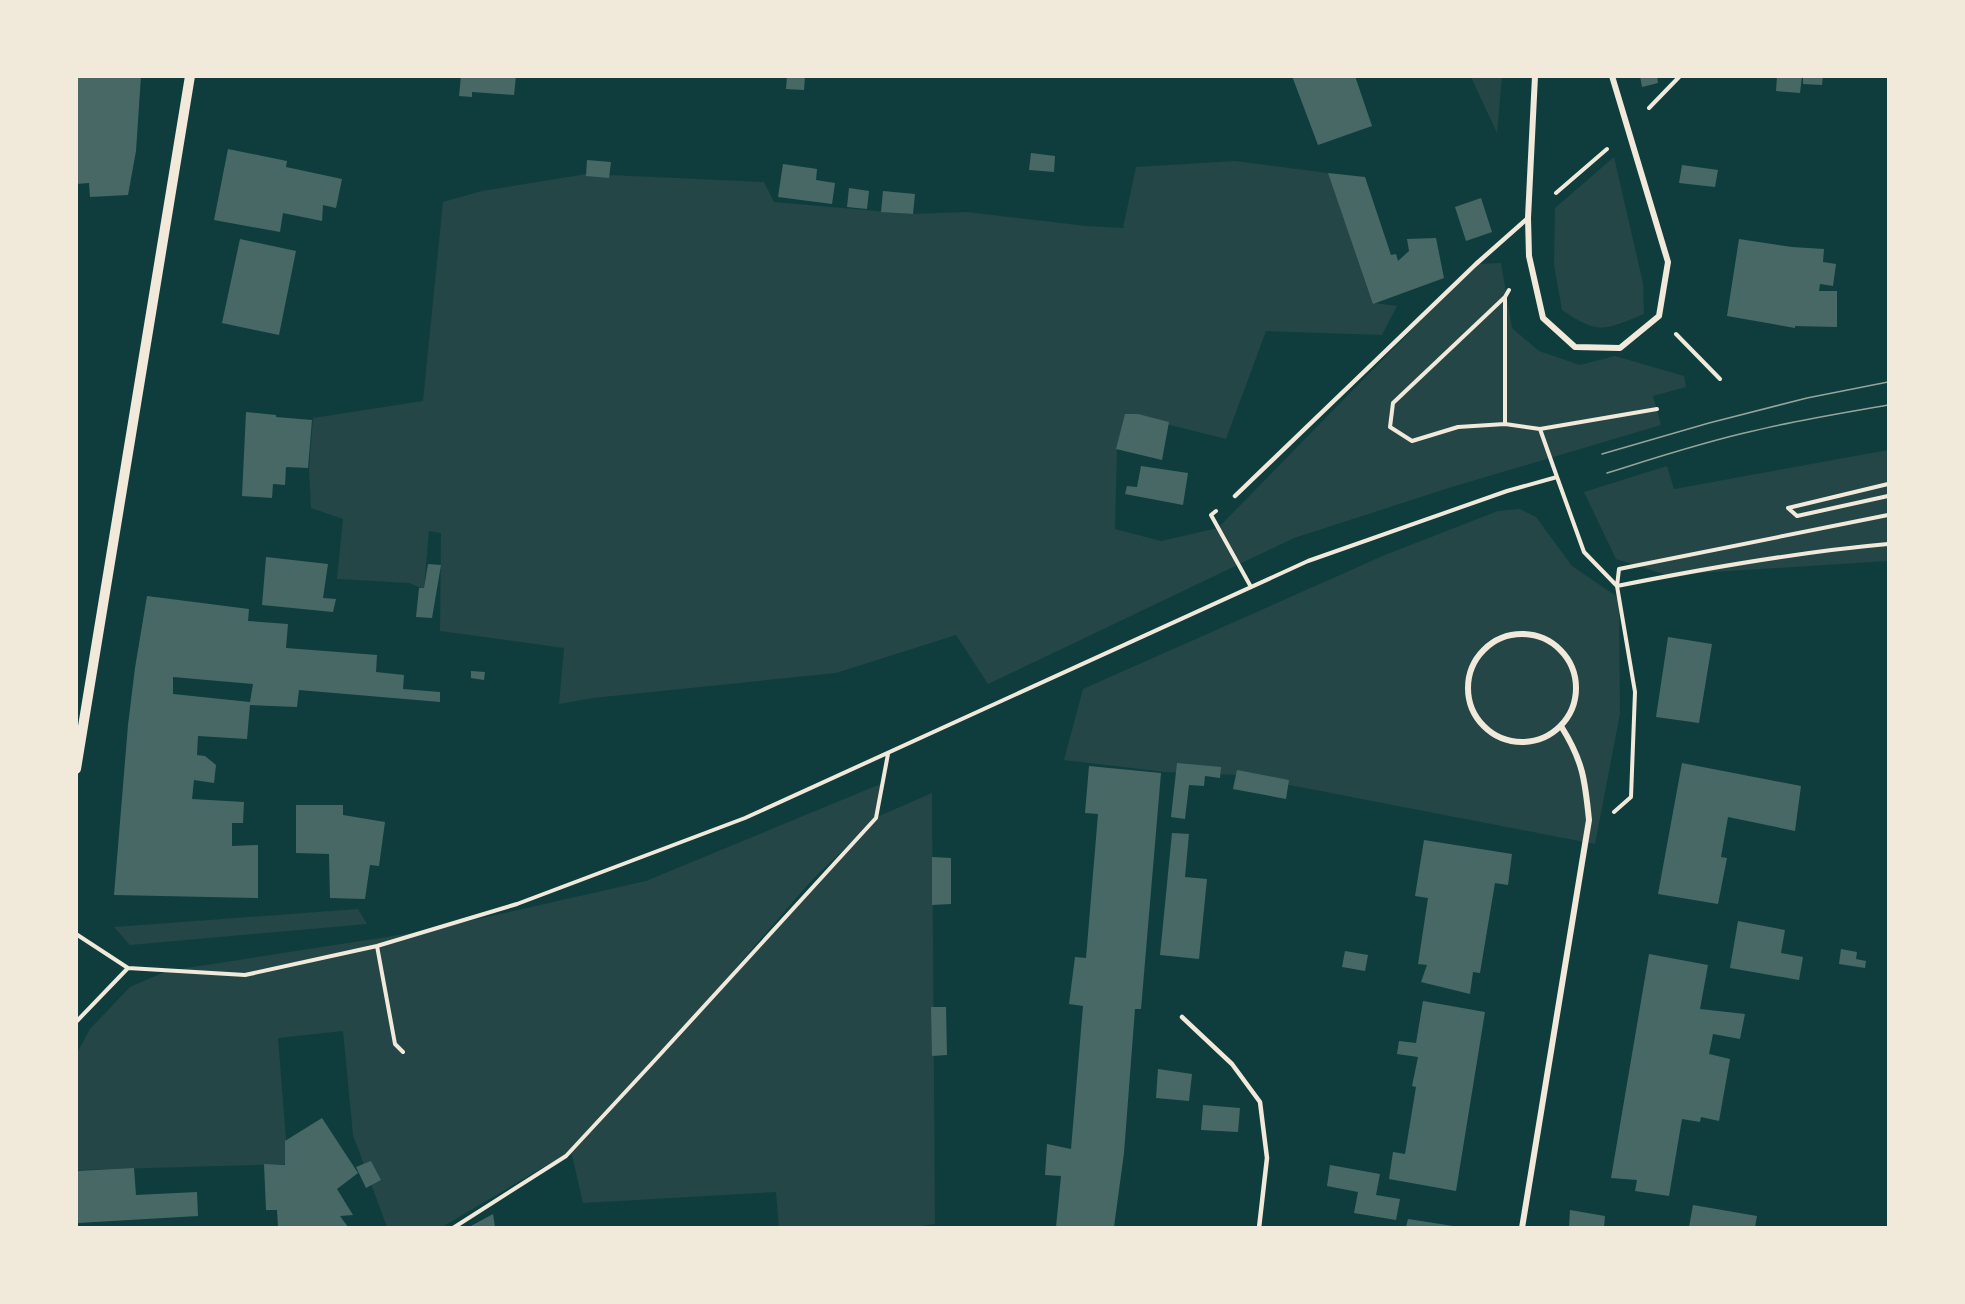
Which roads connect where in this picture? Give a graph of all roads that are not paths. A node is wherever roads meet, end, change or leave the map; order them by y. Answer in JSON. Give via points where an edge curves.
{"nodes":[{"id":1,"x":190,"y":76,"type":"edge"},
{"id":2,"x":1534,"y":76,"type":"edge"},
{"id":3,"x":1612,"y":76,"type":"edge"},
{"id":4,"x":1528,"y":218,"type":"junction"},
{"id":5,"x":1236,"y":496,"type":"road end"},
{"id":6,"x":1561,"y":726,"type":"junction"},
{"id":7,"x":76,"y":769,"type":"edge"},
{"id":8,"x":1182,"y":1017,"type":"dead end"},
{"id":9,"x":1259,"y":1227,"type":"edge"},
{"id":10,"x":1522,"y":1227,"type":"edge"}],
"edges":[{"from":1,"to":7,"type":"street"},
{"from":2,"to":4,"type":"street"},
{"from":3,"to":4,"type":"street","via":[[1668,262],[1659,316],[1620,348],[1575,347],[1543,318],[1529,256]]},
{"from":4,"to":5,"type":"lane"},
{"from":6,"to":6,"type":"street","via":[[1571,711],[1576,676],[1557,646],[1524,633],[1506,635],[1477,655],[1469,672],[1470,708],[1494,735],[1510,742],[1529,742],[1546,737]]},
{"from":6,"to":10,"type":"street","via":[[1575,748],[1584,776],[1590,820]]},
{"from":8,"to":9,"type":"lane","via":[[1232,1064],[1260,1102],[1267,1158]]}]}
